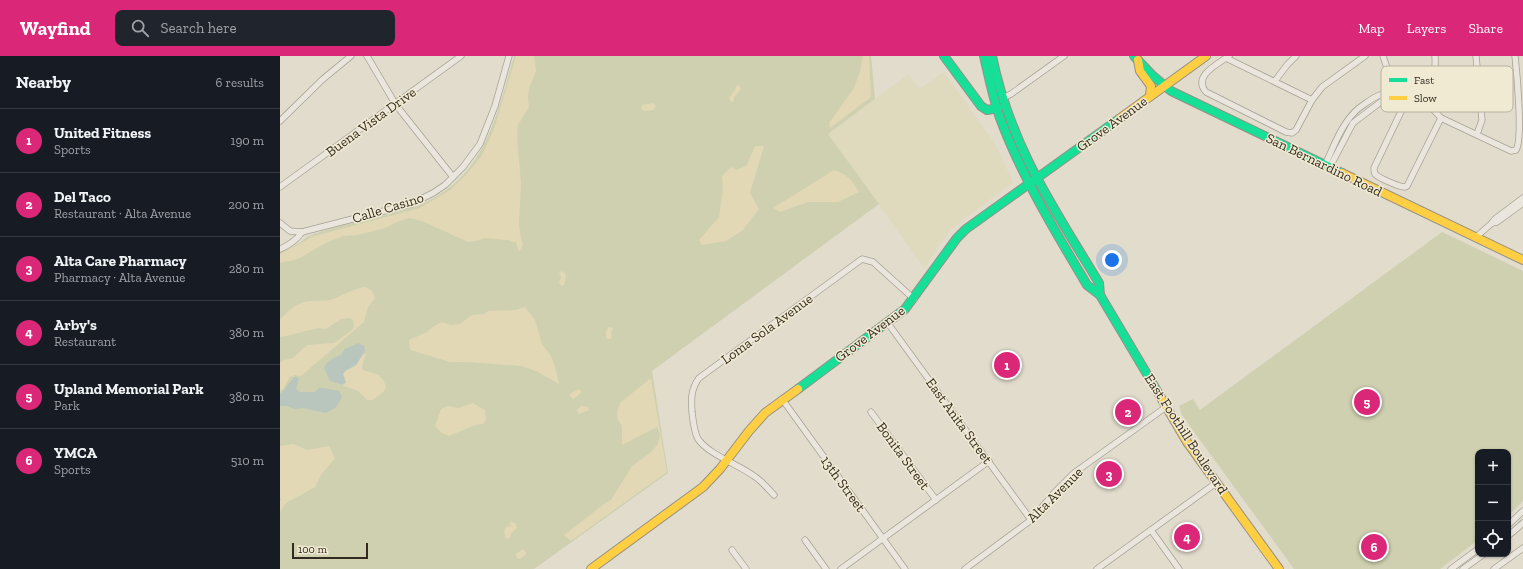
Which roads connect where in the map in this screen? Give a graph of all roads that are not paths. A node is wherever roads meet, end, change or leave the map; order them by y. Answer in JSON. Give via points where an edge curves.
{"nodes":[{"id":1,"x":351,"y":56,"type":"edge"},
{"id":2,"x":367,"y":56,"type":"edge"},
{"id":3,"x":461,"y":56,"type":"edge"},
{"id":4,"x":509,"y":56,"type":"edge"},
{"id":5,"x":944,"y":56,"type":"edge"},
{"id":6,"x":984,"y":56,"type":"edge"},
{"id":7,"x":992,"y":56,"type":"edge"},
{"id":8,"x":1064,"y":56,"type":"edge"},
{"id":9,"x":1206,"y":56,"type":"edge"},
{"id":10,"x":1296,"y":56,"type":"edge"},
{"id":11,"x":1365,"y":56,"type":"edge"},
{"id":12,"x":1383,"y":56,"type":"edge"},
{"id":13,"x":1476,"y":56,"type":"edge"},
{"id":14,"x":1515,"y":56,"type":"edge"},
{"id":15,"x":1228,"y":57,"type":"edge"},
{"id":16,"x":1136,"y":58,"type":"edge"},
{"id":17,"x":1386,"y":66,"type":"edge"},
{"id":18,"x":1477,"y":66,"type":"edge"},
{"id":19,"x":1275,"y":81,"type":"junction"},
{"id":20,"x":1164,"y":86,"type":"junction"},
{"id":21,"x":1381,"y":95,"type":"edge"},
{"id":22,"x":1150,"y":96,"type":"junction"},
{"id":23,"x":1003,"y":98,"type":"junction"},
{"id":24,"x":1312,"y":100,"type":"junction"},
{"id":25,"x":396,"y":105,"type":"junction"},
{"id":26,"x":998,"y":108,"type":"junction"},
{"id":27,"x":1401,"y":112,"type":"edge"},
{"id":28,"x":1435,"y":112,"type":"edge"},
{"id":29,"x":1481,"y":112,"type":"edge"},
{"id":30,"x":1441,"y":118,"type":"junction"},
{"id":31,"x":280,"y":121,"type":"edge"},
{"id":32,"x":1477,"y":134,"type":"junction"},
{"id":33,"x":1327,"y":166,"type":"junction"},
{"id":34,"x":453,"y":177,"type":"junction"},
{"id":35,"x":1037,"y":179,"type":"junction"},
{"id":36,"x":1029,"y":185,"type":"junction"},
{"id":37,"x":280,"y":188,"type":"edge"},
{"id":38,"x":1523,"y":198,"type":"edge"},
{"id":39,"x":1523,"y":203,"type":"edge"},
{"id":40,"x":280,"y":223,"type":"edge"},
{"id":41,"x":1492,"y":223,"type":"junction"},
{"id":42,"x":302,"y":232,"type":"junction"},
{"id":43,"x":1475,"y":238,"type":"junction"},
{"id":44,"x":280,"y":249,"type":"edge"},
{"id":45,"x":1523,"y":260,"type":"edge"},
{"id":46,"x":1100,"y":295,"type":"junction"},
{"id":47,"x":914,"y":299,"type":"junction"},
{"id":48,"x":887,"y":322,"type":"junction"},
{"id":49,"x":782,"y":399,"type":"junction"},
{"id":50,"x":1166,"y":406,"type":"junction"},
{"id":51,"x":871,"y":412,"type":"dead end"},
{"id":52,"x":728,"y":460,"type":"junction"},
{"id":53,"x":989,"y":461,"type":"junction"},
{"id":54,"x":1216,"y":483,"type":"junction"},
{"id":55,"x":774,"y":496,"type":"dead end"},
{"id":56,"x":936,"y":500,"type":"junction"},
{"id":57,"x":1523,"y":511,"type":"edge"},
{"id":58,"x":1031,"y":520,"type":"junction"},
{"id":59,"x":1511,"y":522,"type":"edge"},
{"id":60,"x":1523,"y":523,"type":"edge"},
{"id":61,"x":1151,"y":530,"type":"junction"},
{"id":62,"x":1511,"y":533,"type":"edge"},
{"id":63,"x":882,"y":539,"type":"junction"},
{"id":64,"x":805,"y":540,"type":"dead end"},
{"id":65,"x":1523,"y":548,"type":"edge"},
{"id":66,"x":732,"y":550,"type":"dead end"},
{"id":67,"x":1475,"y":551,"type":"edge"},
{"id":68,"x":1480,"y":557,"type":"edge"},
{"id":69,"x":591,"y":569,"type":"edge"},
{"id":70,"x":746,"y":569,"type":"edge"},
{"id":71,"x":826,"y":569,"type":"edge"},
{"id":72,"x":841,"y":569,"type":"edge"},
{"id":73,"x":904,"y":569,"type":"edge"},
{"id":74,"x":965,"y":569,"type":"edge"},
{"id":75,"x":1097,"y":569,"type":"edge"},
{"id":76,"x":1179,"y":569,"type":"edge"},
{"id":77,"x":1279,"y":569,"type":"edge"},
{"id":78,"x":1451,"y":569,"type":"edge"},
{"id":79,"x":1463,"y":569,"type":"edge"},
{"id":80,"x":1494,"y":569,"type":"edge"}],
"edges":[{"from":1,"to":31,"type":"street"},
{"from":2,"to":25,"type":"street"},
{"from":3,"to":25,"type":"street","name":"Buena Vista Drive"},
{"from":4,"to":34,"type":"street","name":"Calle Casino","via":[[495,106],[480,144]]},
{"from":5,"to":26,"type":"street","via":[[981,106],[987,110]]},
{"from":6,"to":26,"type":"street","name":"East Foothill Boulevard"},
{"from":7,"to":23,"type":"street","name":"East Foothill Boulevard"},
{"from":8,"to":23,"type":"street"},
{"from":9,"to":20,"type":"street","name":"Grove Avenue"},
{"from":10,"to":19,"type":"street"},
{"from":11,"to":24,"type":"street","via":[[1322,87]]},
{"from":12,"to":17,"type":"street"},
{"from":13,"to":18,"type":"street"},
{"from":14,"to":32,"type":"street","via":[[1522,123],[1519,147],[1511,151]]},
{"from":15,"to":19,"type":"street"},
{"from":15,"to":24,"type":"street","via":[[1206,73],[1201,83],[1206,92],[1292,133]]},
{"from":16,"to":20,"type":"street","name":"San Bernardino Road"},
{"from":16,"to":22,"type":"street","via":[[1140,71],[1151,86]]},
{"from":19,"to":24,"type":"street"},
{"from":20,"to":22,"type":"street","name":"Grove Avenue"},
{"from":20,"to":33,"type":"street","name":"San Bernardino Road"},
{"from":21,"to":33,"type":"street","via":[[1349,118]]},
{"from":22,"to":35,"type":"street","name":"Grove Avenue"},
{"from":23,"to":35,"type":"street","name":"East Foothill Boulevard","via":[[1023,153]]},
{"from":25,"to":34,"type":"street"},
{"from":25,"to":37,"type":"street","name":"Buena Vista Drive"},
{"from":26,"to":36,"type":"street","name":"East Foothill Boulevard"},
{"from":27,"to":30,"type":"street","via":[[1374,168],[1378,176],[1400,187],[1407,186]]},
{"from":28,"to":30,"type":"street"},
{"from":29,"to":32,"type":"street","via":[[1482,120]]},
{"from":30,"to":32,"type":"street"},
{"from":33,"to":43,"type":"street","name":"San Bernardino Road"},
{"from":34,"to":42,"type":"street","name":"Calle Casino","via":[[433,194],[411,204]]},
{"from":35,"to":36,"type":"street","name":"Grove Avenue"},
{"from":35,"to":46,"type":"street","name":"East Foothill Boulevard","via":[[1099,283]]},
{"from":36,"to":46,"type":"street","name":"East Foothill Boulevard","via":[[1087,285]]},
{"from":36,"to":47,"type":"street","name":"Grove Avenue","via":[[957,238]]},
{"from":38,"to":41,"type":"street"},
{"from":39,"to":41,"type":"street"},
{"from":40,"to":42,"type":"street","via":[[290,231]]},
{"from":41,"to":43,"type":"street"},
{"from":42,"to":44,"type":"street","via":[[298,238]]},
{"from":43,"to":45,"type":"street","name":"San Bernardino Road"},
{"from":46,"to":50,"type":"street","name":"East Foothill Boulevard"},
{"from":47,"to":48,"type":"street","name":"Grove Avenue"},
{"from":47,"to":52,"type":"street","name":"Loma Sola Avenue","via":[[873,262],[862,259],[699,378],[692,392],[694,427],[706,448]]},
{"from":48,"to":49,"type":"street","name":"Grove Avenue"},
{"from":48,"to":53,"type":"street","name":"East Anita Street"},
{"from":49,"to":52,"type":"street","name":"Grove Avenue","via":[[754,424]]},
{"from":49,"to":63,"type":"street","name":"13th Street"},
{"from":50,"to":54,"type":"street","name":"East Foothill Boulevard"},
{"from":50,"to":58,"type":"street","name":"Alta Avenue","via":[[1074,473]]},
{"from":51,"to":56,"type":"street","name":"Bonita Street"},
{"from":52,"to":55,"type":"street","via":[[756,477]]},
{"from":52,"to":69,"type":"street","name":"Grove Avenue","via":[[703,487]]},
{"from":53,"to":56,"type":"street"},
{"from":53,"to":58,"type":"street","name":"East Anita Street"},
{"from":54,"to":61,"type":"street"},
{"from":54,"to":77,"type":"street","name":"East Foothill Boulevard"},
{"from":56,"to":63,"type":"street"},
{"from":57,"to":59,"type":"street"},
{"from":58,"to":74,"type":"street","name":"Alta Avenue"},
{"from":60,"to":62,"type":"street"},
{"from":61,"to":75,"type":"street"},
{"from":61,"to":76,"type":"street"},
{"from":63,"to":72,"type":"street"},
{"from":63,"to":73,"type":"street","name":"13th Street"},
{"from":64,"to":71,"type":"street"},
{"from":65,"to":80,"type":"street"},
{"from":66,"to":70,"type":"street"},
{"from":67,"to":78,"type":"street"},
{"from":68,"to":79,"type":"street"}]}
